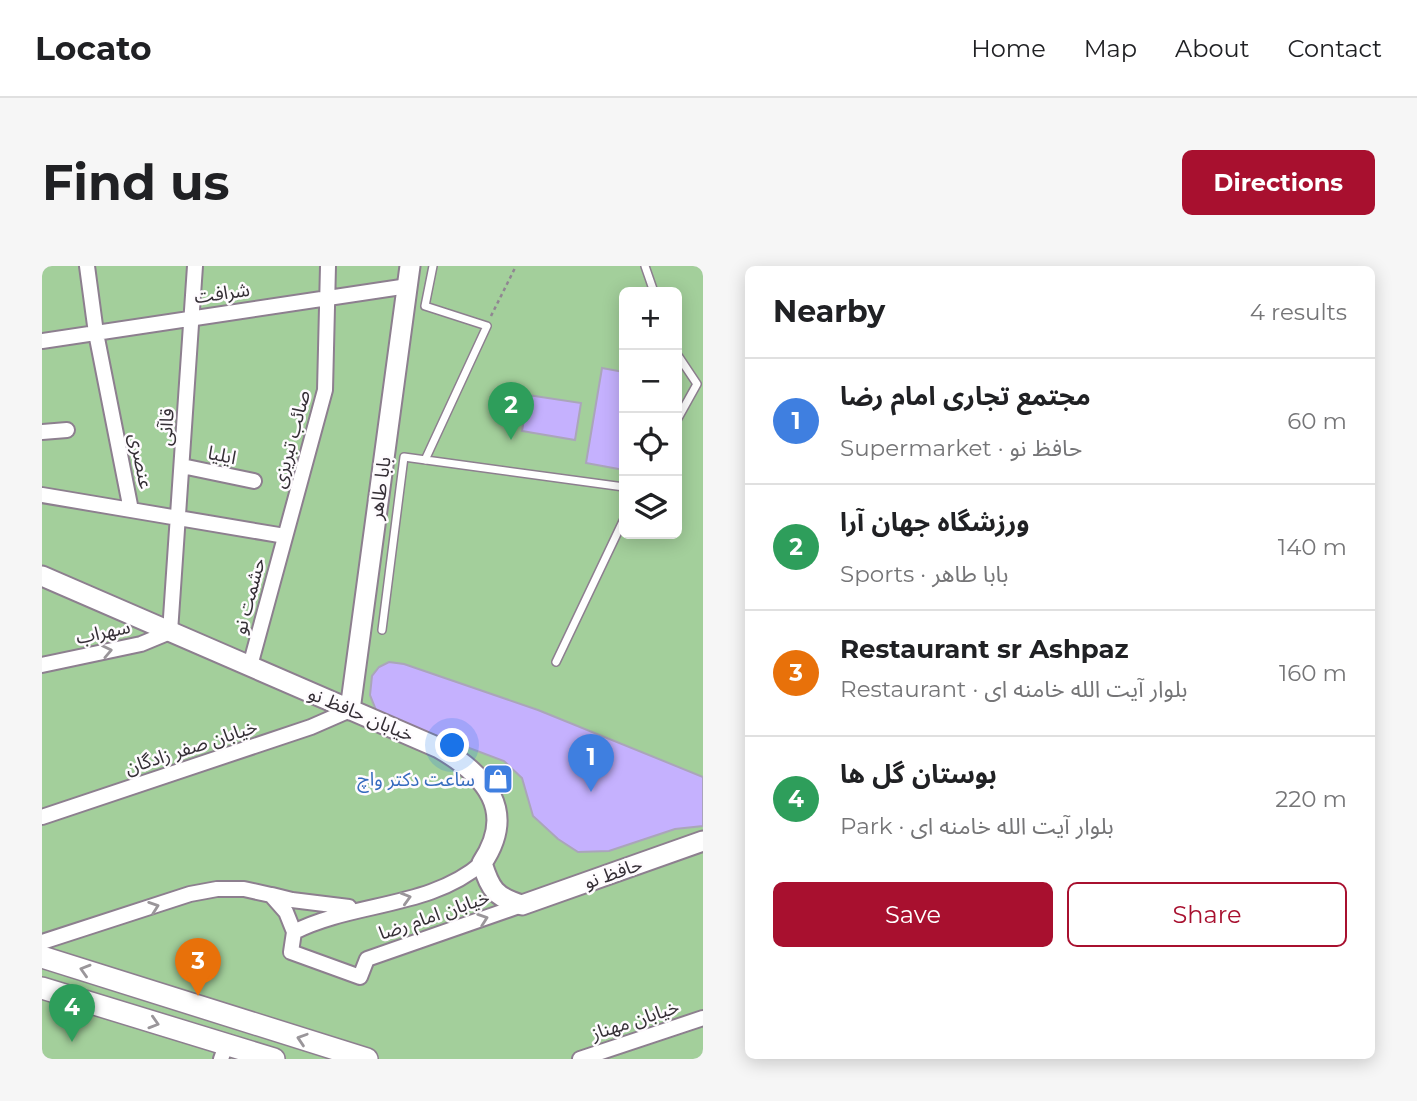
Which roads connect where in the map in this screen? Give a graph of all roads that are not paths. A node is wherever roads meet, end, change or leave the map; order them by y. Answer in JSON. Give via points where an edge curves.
{"nodes":[{"id":1,"x":87,"y":266,"type":"edge"},
{"id":2,"x":195,"y":266,"type":"edge"},
{"id":3,"x":328,"y":266,"type":"edge"},
{"id":4,"x":433,"y":266,"type":"edge"},
{"id":5,"x":645,"y":266,"type":"edge"},
{"id":6,"x":409,"y":276,"type":"edge"},
{"id":7,"x":652,"y":287,"type":"edge"},
{"id":8,"x":328,"y":297,"type":"junction"},
{"id":9,"x":193,"y":317,"type":"junction"},
{"id":10,"x":96,"y":332,"type":"junction"},
{"id":11,"x":42,"y":341,"type":"edge"},
{"id":12,"x":682,"y":362,"type":"edge"},
{"id":13,"x":682,"y":411,"type":"edge"},
{"id":14,"x":66,"y":430,"type":"dead end"},
{"id":15,"x":42,"y":432,"type":"edge"},
{"id":16,"x":425,"y":460,"type":"junction"},
{"id":17,"x":182,"y":467,"type":"junction"},
{"id":18,"x":254,"y":481,"type":"dead end"},
{"id":19,"x":619,"y":486,"type":"edge"},
{"id":20,"x":42,"y":495,"type":"edge"},
{"id":21,"x":131,"y":510,"type":"junction"},
{"id":22,"x":178,"y":518,"type":"junction"},
{"id":23,"x":619,"y":530,"type":"edge"},
{"id":24,"x":285,"y":536,"type":"junction"},
{"id":25,"x":42,"y":576,"type":"edge"},
{"id":26,"x":382,"y":630,"type":"dead end"},
{"id":27,"x":170,"y":632,"type":"junction"},
{"id":28,"x":556,"y":662,"type":"dead end"},
{"id":29,"x":42,"y":665,"type":"edge"},
{"id":30,"x":250,"y":666,"type":"junction"},
{"id":31,"x":350,"y":709,"type":"junction"},
{"id":32,"x":42,"y":817,"type":"edge"},
{"id":33,"x":703,"y":841,"type":"edge"},
{"id":34,"x":482,"y":863,"type":"junction"},
{"id":35,"x":271,"y":895,"type":"junction"},
{"id":36,"x":522,"y":905,"type":"junction"},
{"id":37,"x":367,"y":909,"type":"junction"},
{"id":38,"x":294,"y":932,"type":"junction"},
{"id":39,"x":42,"y":942,"type":"edge"},
{"id":40,"x":42,"y":957,"type":"edge"},
{"id":41,"x":42,"y":988,"type":"edge"},
{"id":42,"x":703,"y":1018,"type":"edge"},
{"id":43,"x":266,"y":1027,"type":"junction"},
{"id":44,"x":223,"y":1052,"type":"edge"},
{"id":45,"x":266,"y":1056,"type":"edge"},
{"id":46,"x":368,"y":1059,"type":"edge"},
{"id":47,"x":580,"y":1059,"type":"edge"}],
"edges":[{"from":1,"to":10,"type":"street","name":"عنصری"},
{"from":2,"to":9,"type":"street","name":"قاآنی"},
{"from":3,"to":8,"type":"street","name":"صائب تبریزی"},
{"from":4,"to":16,"type":"lane","via":[[425,306],[487,326]]},
{"from":5,"to":7,"type":"lane"},
{"from":6,"to":8,"type":"street","name":"شرافت"},
{"from":6,"to":31,"type":"main road","name":"بابا طاهر"},
{"from":8,"to":9,"type":"street","name":"شرافت"},
{"from":8,"to":24,"type":"street","name":"صائب تبریزی","via":[[325,390]]},
{"from":9,"to":10,"type":"street","name":"شرافت"},
{"from":9,"to":17,"type":"street","name":"قاآنی"},
{"from":10,"to":11,"type":"street","name":"شرافت"},
{"from":10,"to":21,"type":"street","name":"عنصری"},
{"from":12,"to":13,"type":"lane","via":[[697,384]]},
{"from":14,"to":15,"type":"street"},
{"from":16,"to":19,"type":"lane"},
{"from":16,"to":26,"type":"lane","via":[[404,457]]},
{"from":17,"to":18,"type":"street","name":"ایلیا"},
{"from":17,"to":22,"type":"street","name":"قاآنی"},
{"from":20,"to":21,"type":"street"},
{"from":21,"to":22,"type":"street","name":"عنصری"},
{"from":22,"to":24,"type":"street","name":"عنصری"},
{"from":22,"to":27,"type":"street","name":"قاآنی"},
{"from":23,"to":28,"type":"lane"},
{"from":24,"to":30,"type":"street","name":"حشمت نو"},
{"from":25,"to":27,"type":"main road","name":"خیابان حافظ نو"},
{"from":29,"to":27,"type":"street","name":"سهراب","one_way":true,"via":[[141,644]]},
{"from":27,"to":30,"type":"main road","name":"خیابان حافظ نو"},
{"from":30,"to":31,"type":"main road","name":"خیابان حافظ نو"},
{"from":31,"to":32,"type":"street","name":"خیابان صفر زادگان","via":[[311,727]]},
{"from":31,"to":34,"type":"main road","name":"خیابان حافظ نو","via":[[439,748],[478,776],[491,793],[498,830]]},
{"from":33,"to":36,"type":"main road","name":"حافظ نو"},
{"from":34,"to":36,"type":"main road","via":[[493,890],[503,900]]},
{"from":37,"to":34,"type":"street","name":"خیابان حافظ نو","one_way":true,"via":[[443,887]]},
{"from":35,"to":37,"type":"street"},
{"from":35,"to":38,"type":"street","via":[[286,912]]},
{"from":39,"to":35,"type":"street","one_way":true,"via":[[190,894],[244,889]]},
{"from":38,"to":36,"type":"street","name":"خیابان امام رضا","one_way":true,"via":[[291,952],[360,976],[367,959]]},
{"from":37,"to":38,"type":"street","name":"خیابان حافظ نو","via":[[335,915]]},
{"from":43,"to":40,"type":"main road","one_way":true},
{"from":41,"to":44,"type":"main road","one_way":true},
{"from":42,"to":47,"type":"street","name":"خیابان مهناز"},
{"from":43,"to":45,"type":"main road"},
{"from":46,"to":43,"type":"main road","one_way":true},
{"from":44,"to":45,"type":"main road"}]}
